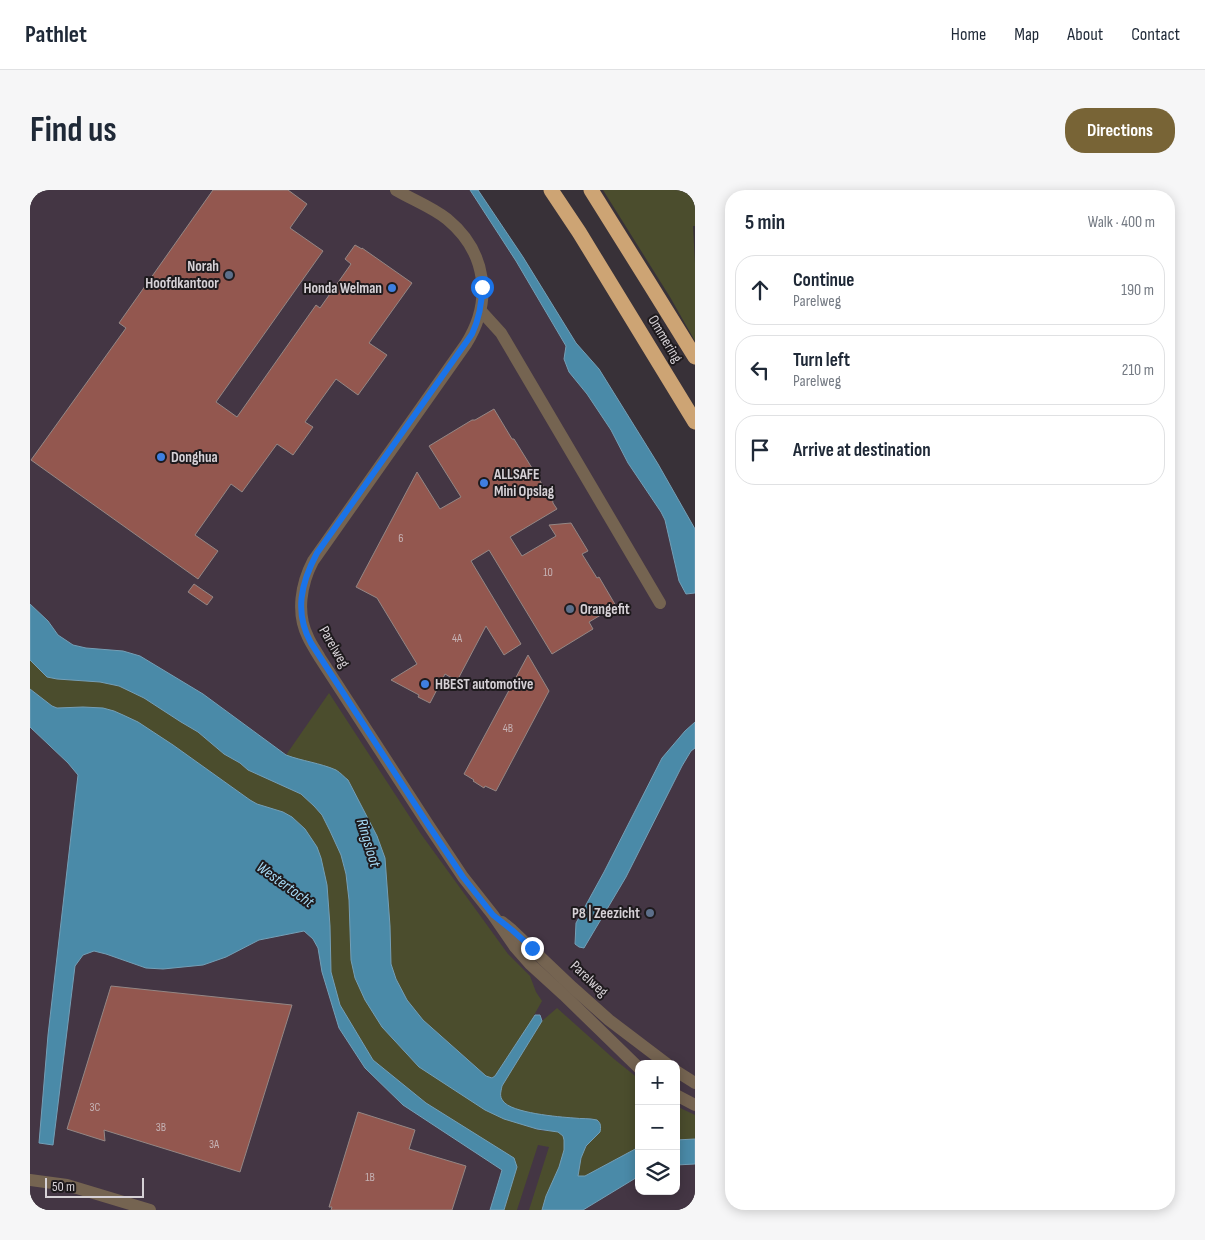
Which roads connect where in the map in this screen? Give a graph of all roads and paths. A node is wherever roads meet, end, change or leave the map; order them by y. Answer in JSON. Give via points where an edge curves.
{"nodes":[{"id":1,"x":396,"y":190,"type":"edge"},
{"id":2,"x":552,"y":190,"type":"edge"},
{"id":3,"x":591,"y":190,"type":"edge"},
{"id":4,"x":481,"y":311,"type":"junction"},
{"id":5,"x":695,"y":357,"type":"edge"},
{"id":6,"x":695,"y":422,"type":"edge"},
{"id":7,"x":660,"y":603,"type":"dead end"},
{"id":8,"x":493,"y":915,"type":"junction"},
{"id":9,"x":661,"y":1060,"type":"edge"},
{"id":10,"x":635,"y":1064,"type":"edge"},
{"id":11,"x":680,"y":1074,"type":"edge"},
{"id":12,"x":695,"y":1083,"type":"edge"},
{"id":13,"x":680,"y":1097,"type":"edge"},
{"id":14,"x":695,"y":1105,"type":"edge"},
{"id":15,"x":30,"y":1180,"type":"edge"},
{"id":16,"x":150,"y":1210,"type":"edge"}],
"edges":[{"from":1,"to":4,"type":"street","name":"Parelweg","via":[[445,218],[470,244],[480,273]]},
{"from":2,"to":6,"type":"highway","name":"Ommering"},
{"from":3,"to":5,"type":"highway","name":"Ommering"},
{"from":4,"to":7,"type":"street","via":[[501,333]]},
{"from":4,"to":8,"type":"street","name":"Parelweg","via":[[466,344],[313,561],[303,586],[301,606],[304,628],[311,643],[463,877]]},
{"from":8,"to":9,"type":"street","name":"Parelweg","via":[[610,1020]]},
{"from":8,"to":10,"type":"street","name":"Parelweg","via":[[530,964]]},
{"from":11,"to":12,"type":"street"},
{"from":13,"to":14,"type":"street"},
{"from":15,"to":16,"type":"street","via":[[67,1185]]}]}
